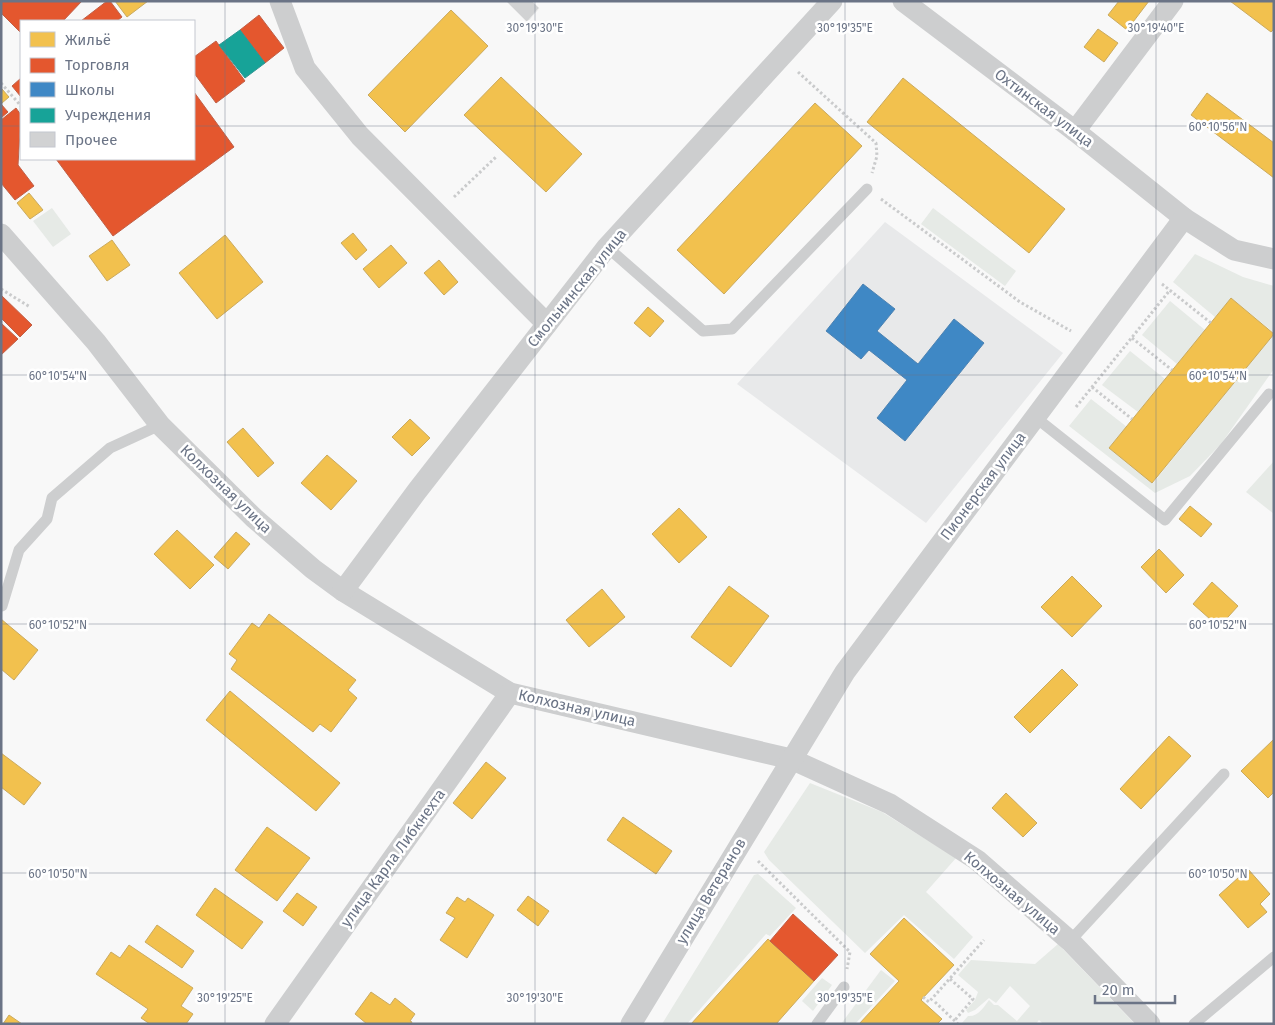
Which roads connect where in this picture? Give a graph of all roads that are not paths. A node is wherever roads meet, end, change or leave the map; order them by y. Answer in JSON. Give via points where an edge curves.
{"nodes":[{"id":1,"x":280,"y":1,"type":"edge"},
{"id":2,"x":832,"y":1,"type":"edge"},
{"id":3,"x":903,"y":1,"type":"edge"},
{"id":4,"x":1173,"y":1,"type":"edge"},
{"id":5,"x":1075,"y":131,"type":"junction"},
{"id":6,"x":867,"y":189,"type":"road end"},
{"id":7,"x":1184,"y":218,"type":"junction"},
{"id":8,"x":1,"y":234,"type":"edge"},
{"id":9,"x":608,"y":246,"type":"junction"},
{"id":10,"x":1274,"y":259,"type":"edge"},
{"id":11,"x":547,"y":324,"type":"junction"},
{"id":12,"x":1269,"y":394,"type":"dead end"},
{"id":13,"x":1035,"y":417,"type":"junction"},
{"id":14,"x":160,"y":425,"type":"junction"},
{"id":15,"x":343,"y":591,"type":"junction"},
{"id":16,"x":2,"y":606,"type":"edge"},
{"id":17,"x":510,"y":693,"type":"junction"},
{"id":18,"x":792,"y":759,"type":"junction"},
{"id":19,"x":1224,"y":774,"type":"dead end"},
{"id":20,"x":1070,"y":941,"type":"junction"},
{"id":21,"x":1274,"y":957,"type":"edge"},
{"id":22,"x":844,"y":987,"type":"road end"},
{"id":23,"x":275,"y":1024,"type":"edge"},
{"id":24,"x":630,"y":1024,"type":"edge"},
{"id":25,"x":818,"y":1024,"type":"edge"},
{"id":26,"x":1150,"y":1024,"type":"edge"},
{"id":27,"x":1194,"y":1024,"type":"edge"}],
"edges":[{"from":1,"to":11,"type":"street","via":[[305,68],[360,136]]},
{"from":2,"to":9,"type":"street","name":"Смольнинская улица"},
{"from":3,"to":5,"type":"street","name":"Охтинская улица"},
{"from":4,"to":5,"type":"street"},
{"from":5,"to":7,"type":"street","name":"Охтинская улица"},
{"from":6,"to":9,"type":"lane","via":[[732,329],[704,331]]},
{"from":7,"to":10,"type":"street","name":"Охтинская улица","via":[[1234,250]]},
{"from":7,"to":13,"type":"street","name":"Пионерская улица"},
{"from":8,"to":14,"type":"street","name":"Колхозная улица","via":[[96,342]]},
{"from":9,"to":11,"type":"street","name":"Смольнинская улица"},
{"from":11,"to":15,"type":"street","name":"Смольнинская улица"},
{"from":12,"to":13,"type":"lane","via":[[1165,520]]},
{"from":13,"to":18,"type":"street","name":"Пионерская улица","via":[[845,672]]},
{"from":14,"to":15,"type":"street","name":"Колхозная улица","via":[[254,518],[312,569]]},
{"from":14,"to":16,"type":"lane","via":[[110,448],[52,498],[47,519],[19,550]]},
{"from":15,"to":17,"type":"street","name":"Колхозная улица"},
{"from":17,"to":18,"type":"street","name":"Колхозная улица"},
{"from":17,"to":23,"type":"street","name":"улица Карла Либкнехта"},
{"from":18,"to":20,"type":"street","name":"Колхозная улица","via":[[890,804],[977,860]]},
{"from":18,"to":24,"type":"street","name":"улица Ветеранов"},
{"from":19,"to":20,"type":"lane"},
{"from":20,"to":26,"type":"street","name":"Колхозная улица"},
{"from":21,"to":27,"type":"lane"},
{"from":22,"to":25,"type":"lane"}]}
